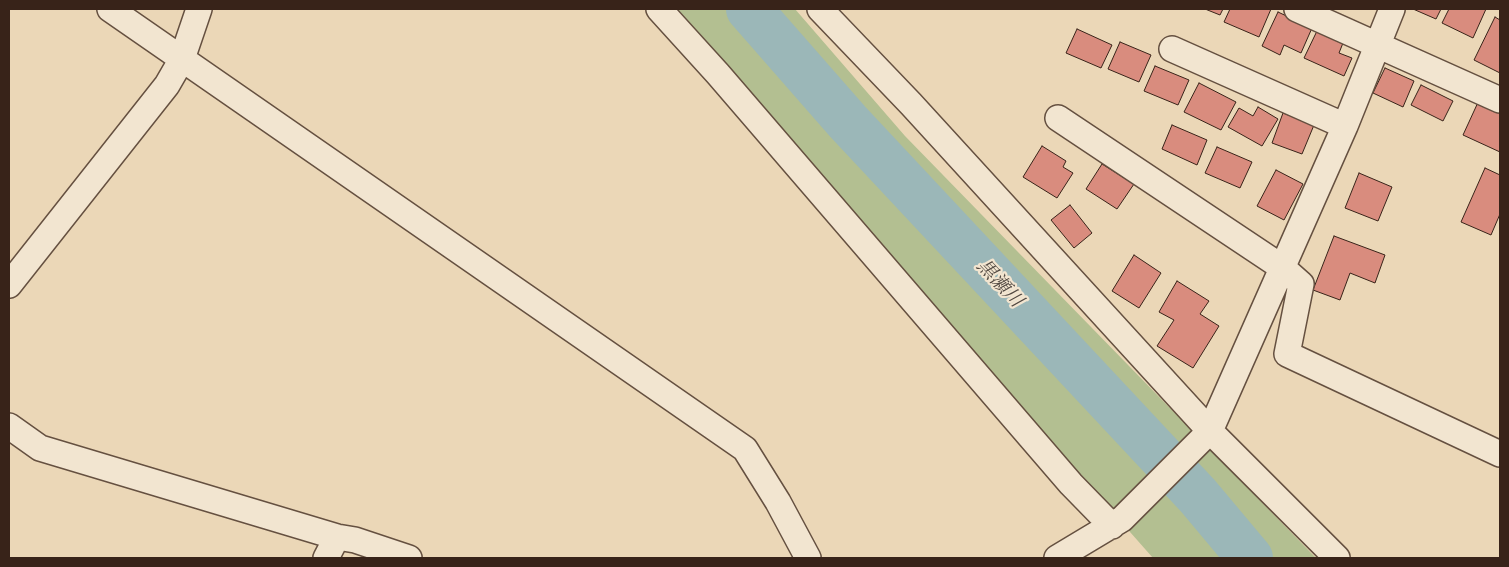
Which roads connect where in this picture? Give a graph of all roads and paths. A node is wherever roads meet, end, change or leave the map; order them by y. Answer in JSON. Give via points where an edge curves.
{"nodes":[{"id":1,"x":110,"y":9,"type":"edge"},
{"id":2,"x":199,"y":9,"type":"edge"},
{"id":3,"x":658,"y":9,"type":"edge"},
{"id":4,"x":820,"y":9,"type":"edge"},
{"id":5,"x":1297,"y":9,"type":"edge"},
{"id":6,"x":1392,"y":9,"type":"edge"},
{"id":7,"x":1378,"y":44,"type":"junction"},
{"id":8,"x":1172,"y":49,"type":"dead end"},
{"id":9,"x":182,"y":59,"type":"junction"},
{"id":10,"x":1500,"y":100,"type":"edge"},
{"id":11,"x":1058,"y":118,"type":"dead end"},
{"id":12,"x":1345,"y":126,"type":"junction"},
{"id":13,"x":1283,"y":268,"type":"junction"},
{"id":14,"x":9,"y":285,"type":"edge"},
{"id":15,"x":9,"y":426,"type":"edge"},
{"id":16,"x":1207,"y":434,"type":"junction"},
{"id":17,"x":1500,"y":454,"type":"edge"},
{"id":18,"x":1117,"y":522,"type":"junction"},
{"id":19,"x":331,"y":548,"type":"edge"},
{"id":20,"x":409,"y":558,"type":"edge"},
{"id":21,"x":808,"y":558,"type":"edge"},
{"id":22,"x":1057,"y":558,"type":"edge"},
{"id":23,"x":1337,"y":558,"type":"edge"}],
"edges":[{"from":1,"to":9,"type":"street"},
{"from":2,"to":9,"type":"street"},
{"from":3,"to":18,"type":"street","via":[[718,74],[1071,484]]},
{"from":4,"to":16,"type":"street","via":[[910,104]]},
{"from":5,"to":7,"type":"street"},
{"from":6,"to":7,"type":"street"},
{"from":7,"to":10,"type":"street"},
{"from":7,"to":12,"type":"street"},
{"from":8,"to":12,"type":"street"},
{"from":9,"to":14,"type":"street","via":[[167,85]]},
{"from":9,"to":21,"type":"street","via":[[745,448]]},
{"from":11,"to":13,"type":"street"},
{"from":12,"to":13,"type":"street"},
{"from":13,"to":16,"type":"street"},
{"from":13,"to":17,"type":"street","via":[[1301,284],[1287,354]]},
{"from":15,"to":19,"type":"street","via":[[40,448]]},
{"from":16,"to":18,"type":"street"},
{"from":16,"to":23,"type":"street"},
{"from":18,"to":22,"type":"street"},
{"from":19,"to":20,"type":"street","via":[[355,540]]}]}
